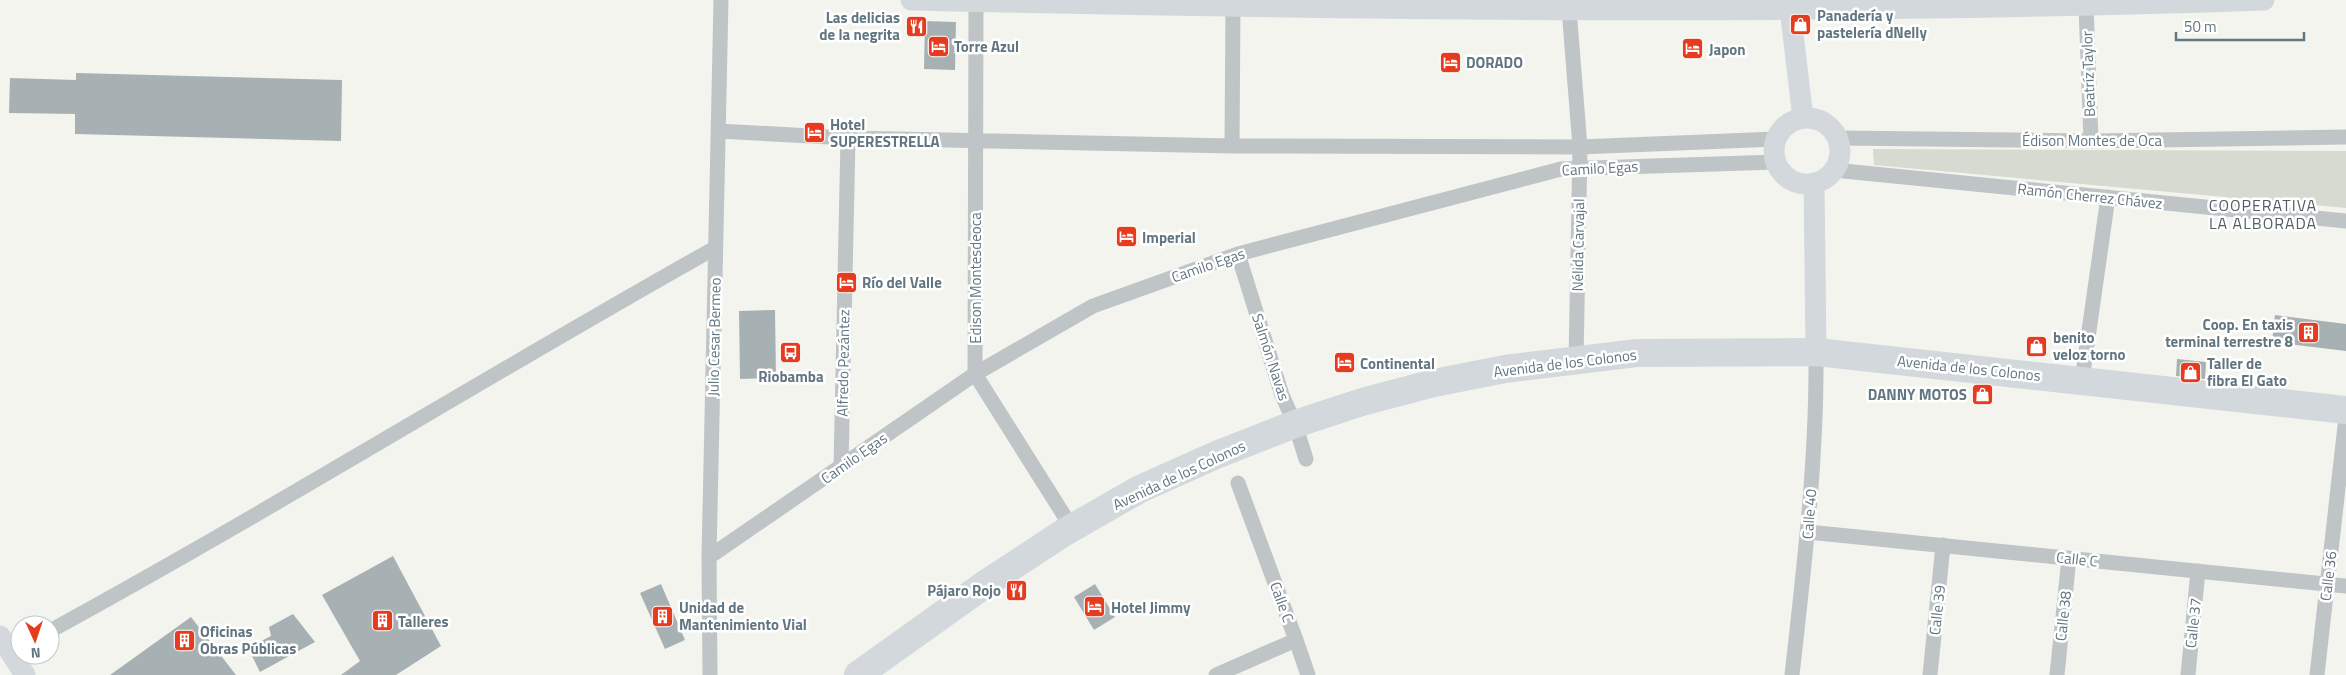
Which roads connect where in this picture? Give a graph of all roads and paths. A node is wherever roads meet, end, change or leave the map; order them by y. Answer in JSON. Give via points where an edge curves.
{"nodes":[{"id":1,"x":721,"y":0,"type":"edge"},
{"id":2,"x":911,"y":0,"type":"edge"},
{"id":3,"x":2264,"y":0,"type":"edge"},
{"id":4,"x":976,"y":1,"type":"junction"},
{"id":5,"x":1789,"y":5,"type":"edge"},
{"id":6,"x":2086,"y":6,"type":"junction"},
{"id":7,"x":1233,"y":7,"type":"junction"},
{"id":8,"x":1569,"y":9,"type":"junction"},
{"id":9,"x":1803,"y":118,"type":"junction"},
{"id":10,"x":718,"y":131,"type":"junction"},
{"id":11,"x":2346,"y":137,"type":"edge"},
{"id":12,"x":848,"y":138,"type":"junction"},
{"id":13,"x":1839,"y":138,"type":"junction"},
{"id":14,"x":1776,"y":139,"type":"junction"},
{"id":15,"x":976,"y":141,"type":"junction"},
{"id":16,"x":2091,"y":141,"type":"junction"},
{"id":17,"x":1232,"y":146,"type":"junction"},
{"id":18,"x":1580,"y":147,"type":"junction"},
{"id":19,"x":1776,"y":162,"type":"junction"},
{"id":20,"x":1579,"y":168,"type":"junction"},
{"id":21,"x":1834,"y":170,"type":"junction"},
{"id":22,"x":1814,"y":183,"type":"junction"},
{"id":23,"x":2108,"y":197,"type":"junction"},
{"id":24,"x":2346,"y":221,"type":"edge"},
{"id":25,"x":716,"y":248,"type":"junction"},
{"id":26,"x":1238,"y":254,"type":"junction"},
{"id":27,"x":1816,"y":352,"type":"junction"},
{"id":28,"x":1576,"y":361,"type":"junction"},
{"id":29,"x":975,"y":374,"type":"junction"},
{"id":30,"x":2082,"y":380,"type":"junction"},
{"id":31,"x":2346,"y":410,"type":"edge"},
{"id":32,"x":2346,"y":417,"type":"edge"},
{"id":33,"x":1295,"y":424,"type":"junction"},
{"id":34,"x":1306,"y":459,"type":"dead end"},
{"id":35,"x":841,"y":468,"type":"junction"},
{"id":36,"x":1238,"y":482,"type":"dead end"},
{"id":37,"x":1072,"y":528,"type":"junction"},
{"id":38,"x":1808,"y":532,"type":"junction"},
{"id":39,"x":1943,"y":545,"type":"junction"},
{"id":40,"x":709,"y":557,"type":"junction"},
{"id":41,"x":2069,"y":558,"type":"junction"},
{"id":42,"x":2198,"y":571,"type":"junction"},
{"id":43,"x":2327,"y":584,"type":"junction"},
{"id":44,"x":2346,"y":586,"type":"edge"},
{"id":45,"x":60,"y":625,"type":"edge"},
{"id":46,"x":1296,"y":640,"type":"junction"},
{"id":47,"x":710,"y":675,"type":"edge"},
{"id":48,"x":858,"y":675,"type":"edge"},
{"id":49,"x":1216,"y":675,"type":"edge"},
{"id":50,"x":1308,"y":675,"type":"edge"},
{"id":51,"x":1792,"y":675,"type":"edge"},
{"id":52,"x":1930,"y":675,"type":"edge"},
{"id":53,"x":2057,"y":675,"type":"edge"},
{"id":54,"x":2188,"y":675,"type":"edge"},
{"id":55,"x":2317,"y":675,"type":"edge"}],
"edges":[{"from":1,"to":10,"type":"street","name":"Julio Cesar Bermeo"},
{"from":2,"to":4,"type":"main road"},
{"from":3,"to":6,"type":"main road"},
{"from":4,"to":7,"type":"main road"},
{"from":4,"to":15,"type":"street","name":"Edison Montesdeoca"},
{"from":5,"to":6,"type":"main road"},
{"from":5,"to":8,"type":"main road"},
{"from":5,"to":9,"type":"main road"},
{"from":6,"to":16,"type":"street","name":"Beatríz Taylor"},
{"from":7,"to":8,"type":"main road"},
{"from":7,"to":17,"type":"street"},
{"from":8,"to":18,"type":"street","name":"Nélida Carvajal"},
{"from":9,"to":13,"type":"main road","via":[[1825,122]]},
{"from":9,"to":14,"type":"main road","via":[[1787,124]]},
{"from":10,"to":12,"type":"street","name":"Camilo Egas"},
{"from":10,"to":25,"type":"street","name":"Julio Cesar Bermeo"},
{"from":11,"to":16,"type":"street","name":"Édison Montes de Oca"},
{"from":12,"to":15,"type":"street","name":"Camilo Egas"},
{"from":12,"to":35,"type":"street","name":"Alfredo Pezántez"},
{"from":13,"to":16,"type":"street","name":"Édison Montes de Oca"},
{"from":13,"to":21,"type":"main road","via":[[1840,156]]},
{"from":14,"to":18,"type":"street","name":"Camilo Egas"},
{"from":14,"to":19,"type":"main road"},
{"from":15,"to":17,"type":"street","name":"Camilo Egas"},
{"from":15,"to":29,"type":"street","name":"Edison Montesdeoca"},
{"from":17,"to":18,"type":"street","name":"Camilo Egas"},
{"from":18,"to":20,"type":"street","name":"Nélida Carvajal"},
{"from":19,"to":20,"type":"street","name":"Camilo Egas"},
{"from":19,"to":22,"type":"main road","via":[[1787,177],[1804,184]]},
{"from":20,"to":26,"type":"street","name":"Camilo Egas","via":[[1561,169]]},
{"from":20,"to":28,"type":"street","name":"Nélida Carvajal"},
{"from":21,"to":22,"type":"main road","via":[[1825,179]]},
{"from":21,"to":23,"type":"street","name":"Ramón Cherrez Chávez"},
{"from":22,"to":27,"type":"main road"},
{"from":23,"to":24,"type":"street","name":"Ramón Cherrez Chávez"},
{"from":23,"to":30,"type":"street"},
{"from":25,"to":40,"type":"street","name":"Julio Cesar Bermeo"},
{"from":25,"to":45,"type":"street"},
{"from":26,"to":29,"type":"street","name":"Camilo Egas","via":[[1093,306]]},
{"from":26,"to":33,"type":"street","name":"Salmón Navas","via":[[1282,395]]},
{"from":27,"to":28,"type":"highway","name":"Avenida de los Colonos","via":[[1637,353]]},
{"from":27,"to":30,"type":"highway","name":"Avenida de los Colonos"},
{"from":27,"to":38,"type":"street","name":"Calle 40"},
{"from":28,"to":33,"type":"highway","name":"Avenida de los Colonos","via":[[1505,369],[1434,383]]},
{"from":29,"to":35,"type":"street","name":"Camilo Egas"},
{"from":29,"to":37,"type":"street"},
{"from":30,"to":31,"type":"highway","name":"Avenida de los Colonos"},
{"from":32,"to":43,"type":"street","name":"Calle 36"},
{"from":33,"to":34,"type":"street","name":"Salmón Navas"},
{"from":33,"to":37,"type":"highway","name":"Avenida de los Colonos","via":[[1216,454],[1140,489]]},
{"from":35,"to":40,"type":"street","name":"Camilo Egas"},
{"from":36,"to":46,"type":"street","name":"Calle C"},
{"from":37,"to":48,"type":"highway","name":"Avenida de los Colonos","via":[[984,585]]},
{"from":38,"to":39,"type":"street","name":"Calle C"},
{"from":38,"to":51,"type":"street","name":"Calle 40"},
{"from":39,"to":41,"type":"street","name":"Calle C"},
{"from":39,"to":52,"type":"street","name":"Calle 39"},
{"from":40,"to":47,"type":"street","name":"Julio Cesar Bermeo"},
{"from":41,"to":42,"type":"street","name":"Calle C"},
{"from":41,"to":53,"type":"street","name":"Calle 38"},
{"from":42,"to":43,"type":"street","name":"Calle C"},
{"from":42,"to":54,"type":"street","name":"Calle 37"},
{"from":43,"to":44,"type":"street","name":"Calle C"},
{"from":43,"to":55,"type":"street","name":"Calle 36"},
{"from":46,"to":49,"type":"street","name":"Calle C"},
{"from":46,"to":50,"type":"street"}]}
